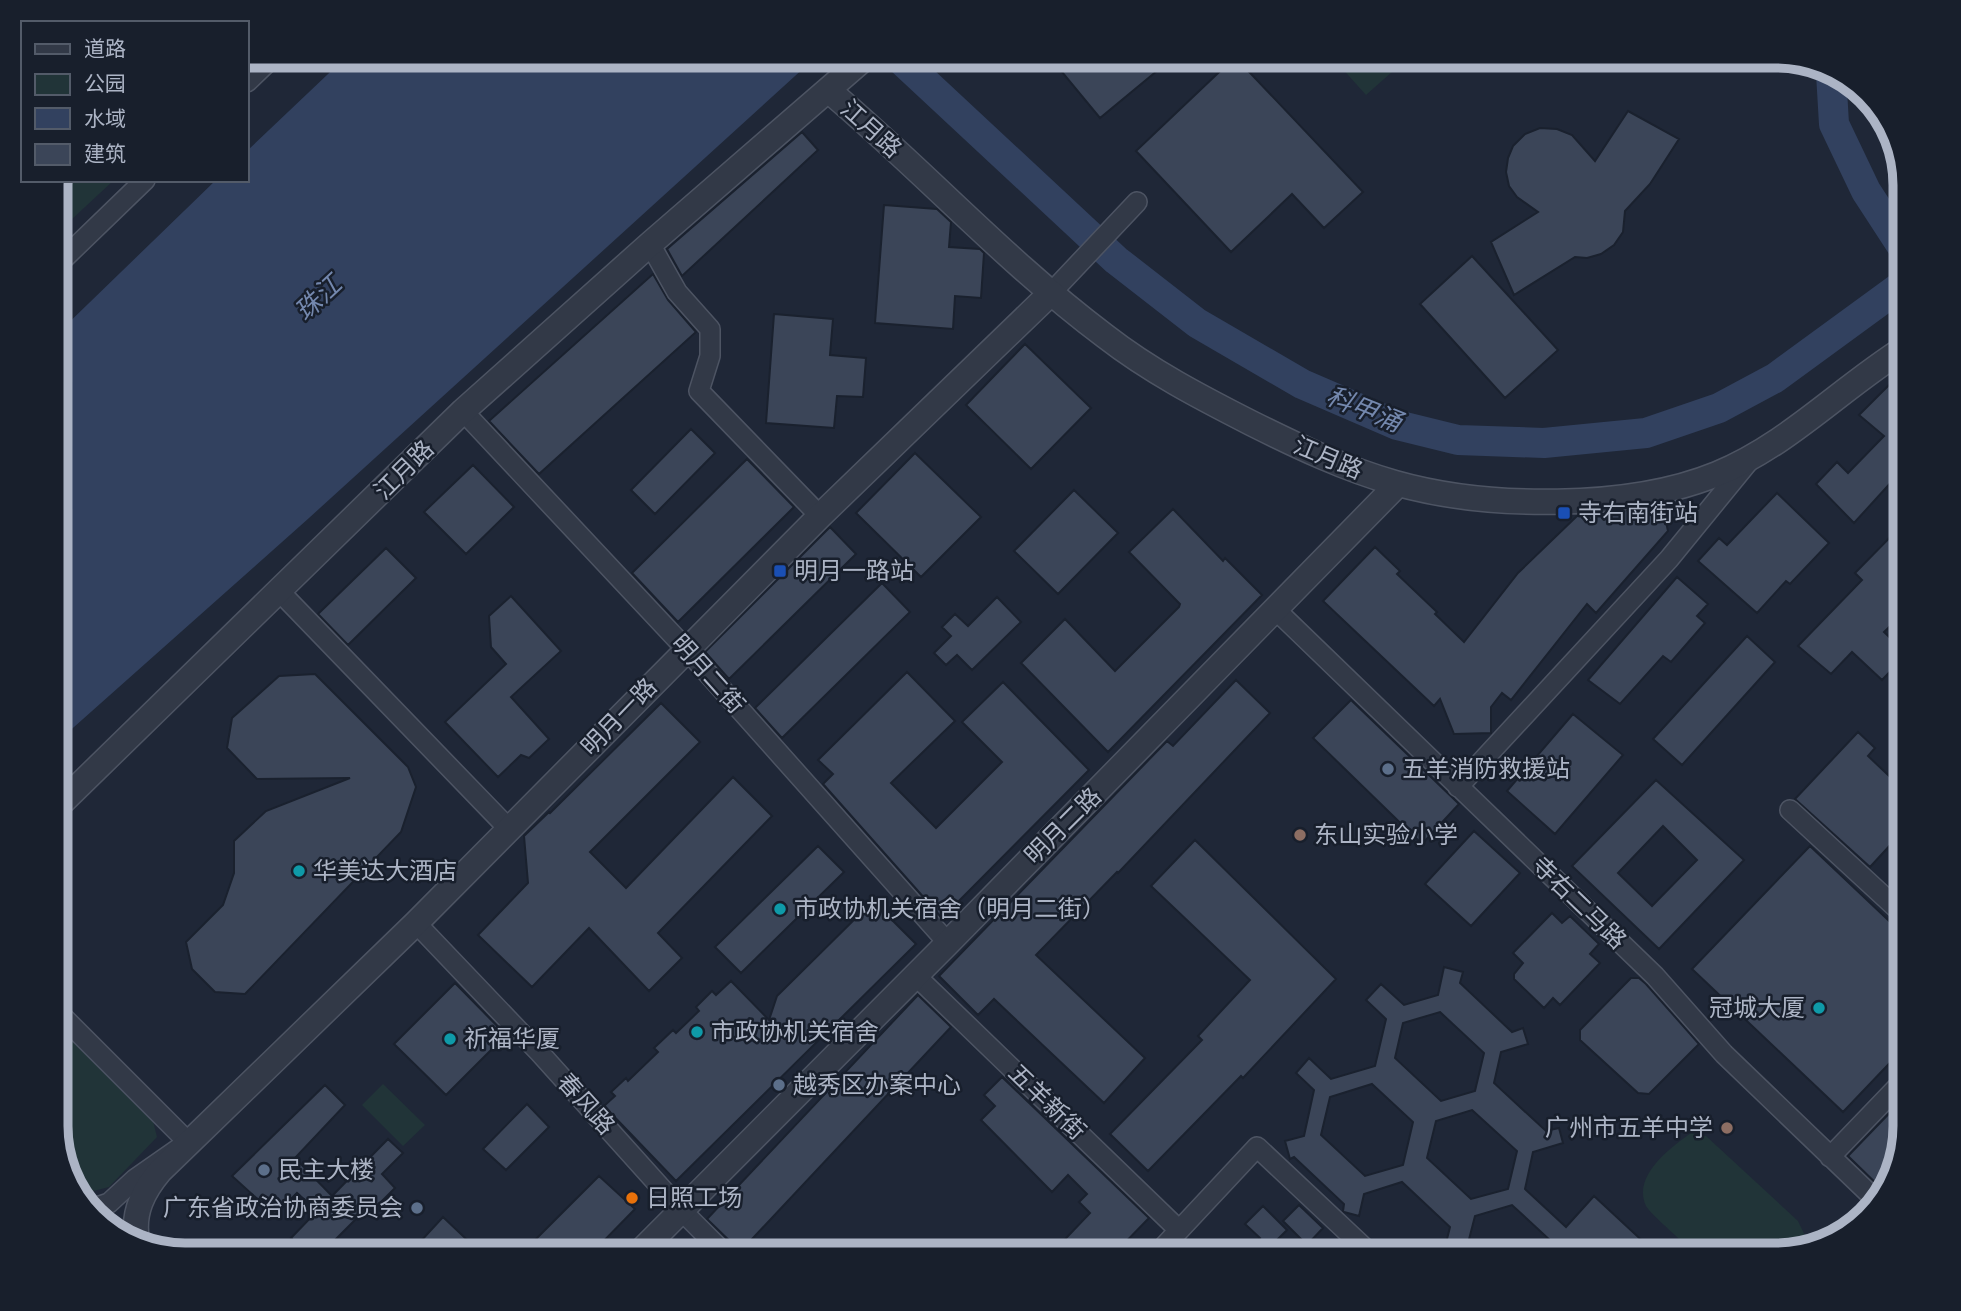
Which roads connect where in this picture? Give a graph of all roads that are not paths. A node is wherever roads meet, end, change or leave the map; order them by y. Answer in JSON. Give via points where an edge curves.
{"nodes":[{"id":1,"x":262,"y":68,"type":"edge"},
{"id":2,"x":854,"y":68,"type":"edge"},
{"id":3,"x":248,"y":81,"type":"edge"},
{"id":4,"x":828,"y":90,"type":"junction"},
{"id":5,"x":143,"y":182,"type":"edge"},
{"id":6,"x":1137,"y":202,"type":"dead end"},
{"id":7,"x":650,"y":244,"type":"junction"},
{"id":8,"x":69,"y":253,"type":"edge"},
{"id":9,"x":1051,"y":293,"type":"junction"},
{"id":10,"x":1893,"y":356,"type":"edge"},
{"id":11,"x":463,"y":411,"type":"junction"},
{"id":12,"x":1752,"y":457,"type":"junction"},
{"id":13,"x":1398,"y":484,"type":"junction"},
{"id":14,"x":820,"y":516,"type":"junction"},
{"id":15,"x":280,"y":592,"type":"junction"},
{"id":16,"x":1275,"y":609,"type":"junction"},
{"id":17,"x":686,"y":649,"type":"junction"},
{"id":18,"x":1458,"y":787,"type":"junction"},
{"id":19,"x":69,"y":795,"type":"edge"},
{"id":20,"x":1790,"y":810,"type":"dead end"},
{"id":21,"x":509,"y":829,"type":"junction"},
{"id":22,"x":1893,"y":905,"type":"edge"},
{"id":23,"x":416,"y":923,"type":"junction"},
{"id":24,"x":948,"y":943,"type":"junction"},
{"id":25,"x":915,"y":975,"type":"junction"},
{"id":26,"x":69,"y":1023,"type":"edge"},
{"id":27,"x":1893,"y":1091,"type":"edge"},
{"id":28,"x":188,"y":1142,"type":"junction"},
{"id":29,"x":1830,"y":1157,"type":"junction"},
{"id":30,"x":1870,"y":1195,"type":"edge"},
{"id":31,"x":101,"y":1206,"type":"edge"},
{"id":32,"x":681,"y":1210,"type":"junction"},
{"id":33,"x":1179,"y":1230,"type":"junction"},
{"id":34,"x":136,"y":1232,"type":"edge"},
{"id":35,"x":649,"y":1243,"type":"edge"},
{"id":36,"x":714,"y":1243,"type":"edge"},
{"id":37,"x":1167,"y":1243,"type":"edge"},
{"id":38,"x":1359,"y":1243,"type":"edge"}],
"edges":[{"from":1,"to":3,"type":"street"},
{"from":2,"to":4,"type":"street","name":"江月路"},
{"from":4,"to":7,"type":"street","name":"江月路"},
{"from":4,"to":9,"type":"street","name":"江月路"},
{"from":5,"to":8,"type":"street"},
{"from":6,"to":9,"type":"street"},
{"from":7,"to":11,"type":"street","name":"江月路"},
{"from":7,"to":14,"type":"street","via":[[677,292],[710,329],[710,356],[699,391]]},
{"from":9,"to":13,"type":"street","name":"江月路","via":[[1135,358],[1202,398],[1333,461]]},
{"from":9,"to":14,"type":"street","name":"明月一路"},
{"from":10,"to":12,"type":"street","name":"江月路"},
{"from":11,"to":15,"type":"street","name":"江月路"},
{"from":11,"to":17,"type":"street","name":"明月二街"},
{"from":12,"to":13,"type":"street","name":"江月路","via":[[1687,485],[1611,498],[1506,500]]},
{"from":12,"to":18,"type":"street","via":[[1669,559]]},
{"from":13,"to":16,"type":"street","name":"明月二路"},
{"from":14,"to":17,"type":"street","name":"明月一路"},
{"from":15,"to":19,"type":"street","name":"江月路"},
{"from":15,"to":21,"type":"street"},
{"from":16,"to":18,"type":"street","name":"寺右二马路"},
{"from":16,"to":24,"type":"street","name":"明月二路"},
{"from":17,"to":21,"type":"street","name":"明月一路"},
{"from":17,"to":24,"type":"street","name":"明月二街"},
{"from":18,"to":29,"type":"street","name":"寺右二马路","via":[[1655,976],[1724,1054]]},
{"from":20,"to":22,"type":"street"},
{"from":21,"to":23,"type":"street","name":"明月一路"},
{"from":23,"to":28,"type":"street","name":"明月一路"},
{"from":23,"to":32,"type":"street","name":"春风路"},
{"from":24,"to":25,"type":"street","name":"明月二路"},
{"from":25,"to":32,"type":"street","name":"明月二路"},
{"from":25,"to":33,"type":"street","name":"五羊新街"},
{"from":26,"to":28,"type":"street"},
{"from":27,"to":29,"type":"street"},
{"from":28,"to":31,"type":"street","name":"明月一路"},
{"from":28,"to":34,"type":"street","name":"明月一路","via":[[145,1188]]},
{"from":29,"to":30,"type":"street","name":"寺右二马路"},
{"from":32,"to":35,"type":"street","name":"明月二路"},
{"from":32,"to":36,"type":"street","name":"春风路"},
{"from":33,"to":37,"type":"street"},
{"from":33,"to":38,"type":"street","via":[[1257,1147]]}]}
